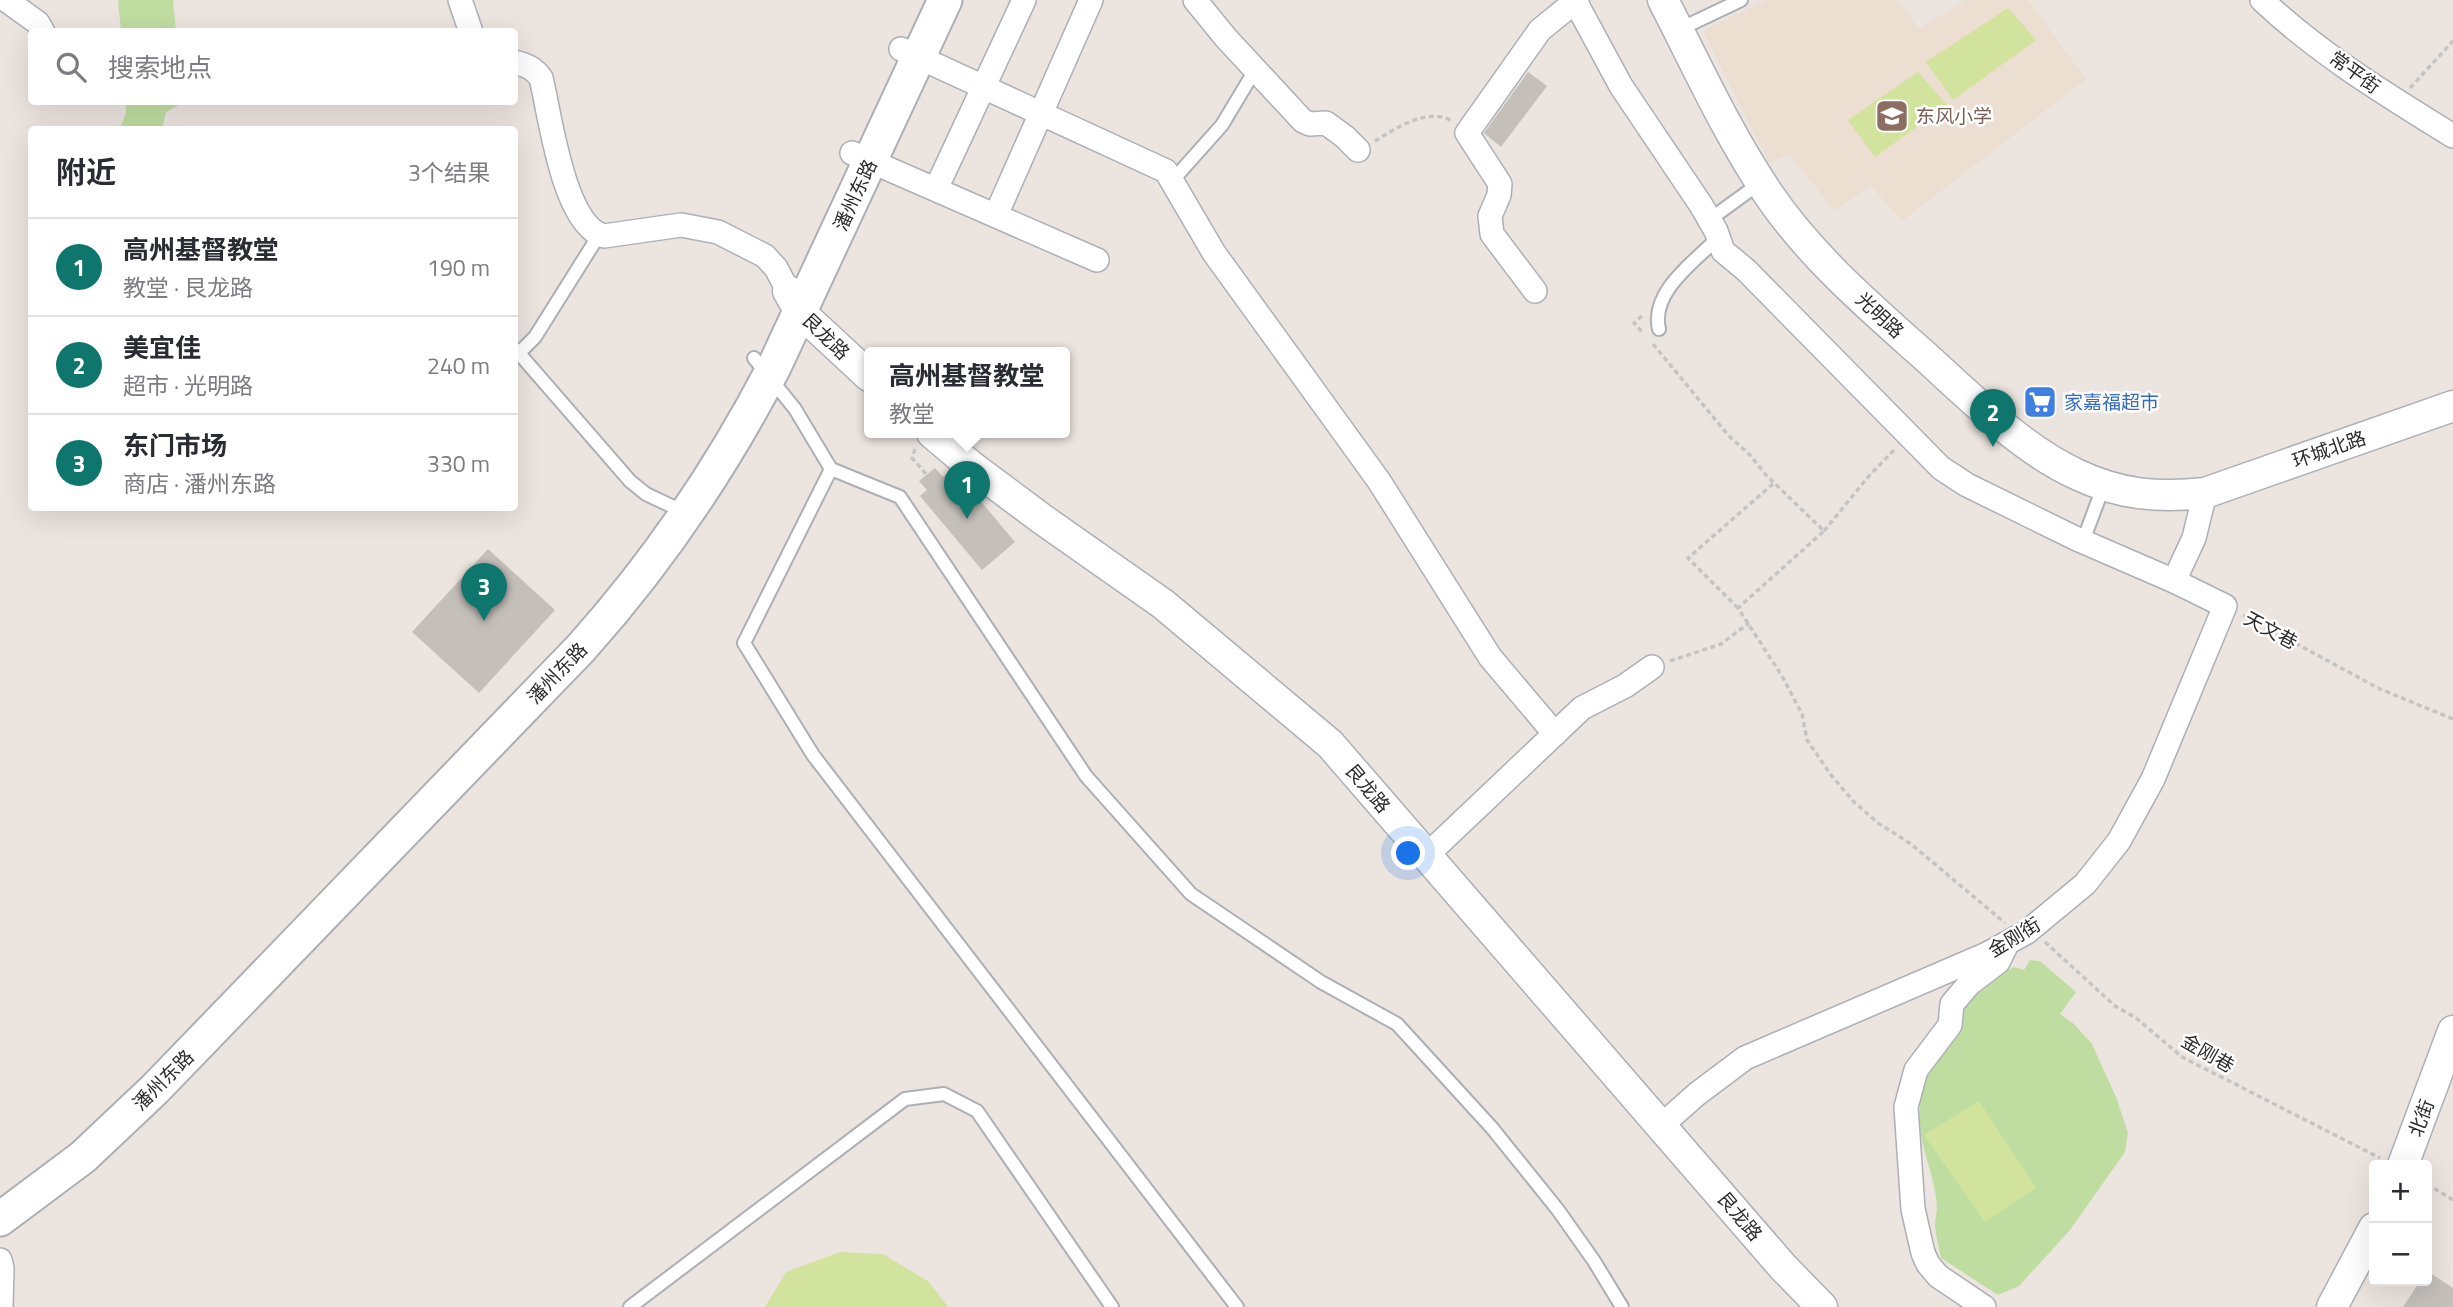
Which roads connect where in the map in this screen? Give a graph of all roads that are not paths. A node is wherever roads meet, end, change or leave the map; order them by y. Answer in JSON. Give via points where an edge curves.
{"nodes":[{"id":1,"x":6,"y":0,"type":"edge"},
{"id":2,"x":460,"y":0,"type":"edge"},
{"id":3,"x":924,"y":0,"type":"edge"},
{"id":4,"x":945,"y":0,"type":"edge"},
{"id":5,"x":1024,"y":0,"type":"edge"},
{"id":6,"x":1091,"y":0,"type":"edge"},
{"id":7,"x":1195,"y":0,"type":"edge"},
{"id":8,"x":1663,"y":0,"type":"edge"},
{"id":9,"x":1741,"y":0,"type":"edge"},
{"id":10,"x":2262,"y":0,"type":"edge"},
{"id":11,"x":1576,"y":1,"type":"edge"},
{"id":12,"x":41,"y":28,"type":"edge"},
{"id":13,"x":470,"y":28,"type":"edge"},
{"id":14,"x":1678,"y":30,"type":"junction"},
{"id":15,"x":910,"y":52,"type":"junction"},
{"id":16,"x":518,"y":63,"type":"edge"},
{"id":17,"x":1255,"y":69,"type":"junction"},
{"id":18,"x":985,"y":86,"type":"junction"},
{"id":19,"x":1042,"y":112,"type":"junction"},
{"id":20,"x":2453,"y":136,"type":"edge"},
{"id":21,"x":1357,"y":149,"type":"road end"},
{"id":22,"x":861,"y":157,"type":"junction"},
{"id":23,"x":1173,"y":180,"type":"junction"},
{"id":24,"x":1760,"y":182,"type":"junction"},
{"id":25,"x":936,"y":189,"type":"junction"},
{"id":26,"x":996,"y":215,"type":"junction"},
{"id":27,"x":1714,"y":229,"type":"junction"},
{"id":28,"x":599,"y":235,"type":"junction"},
{"id":29,"x":1097,"y":260,"type":"dead end"},
{"id":30,"x":1535,"y":291,"type":"dead end"},
{"id":31,"x":794,"y":302,"type":"junction"},
{"id":32,"x":1660,"y":328,"type":"dead end"},
{"id":33,"x":518,"y":350,"type":"edge"},
{"id":34,"x":518,"y":353,"type":"edge"},
{"id":35,"x":762,"y":367,"type":"junction"},
{"id":36,"x":864,"y":371,"type":"edge"},
{"id":37,"x":2453,"y":406,"type":"edge"},
{"id":38,"x":938,"y":438,"type":"edge"},
{"id":39,"x":831,"y":469,"type":"junction"},
{"id":40,"x":2104,"y":485,"type":"junction"},
{"id":41,"x":2205,"y":493,"type":"junction"},
{"id":42,"x":677,"y":509,"type":"junction"},
{"id":43,"x":2083,"y":541,"type":"junction"},
{"id":44,"x":2174,"y":581,"type":"junction"},
{"id":45,"x":2225,"y":606,"type":"joint"},
{"id":46,"x":1652,"y":667,"type":"road end"},
{"id":47,"x":1555,"y":734,"type":"junction"},
{"id":48,"x":1426,"y":856,"type":"junction"},
{"id":49,"x":2019,"y":935,"type":"junction"},
{"id":50,"x":2453,"y":1031,"type":"edge"},
{"id":51,"x":1662,"y":1125,"type":"junction"},
{"id":52,"x":2394,"y":1160,"type":"edge"},
{"id":53,"x":0,"y":1195,"type":"edge"},
{"id":54,"x":0,"y":1219,"type":"edge"},
{"id":55,"x":2369,"y":1238,"type":"edge"},
{"id":56,"x":0,"y":1260,"type":"edge"},
{"id":57,"x":1,"y":1307,"type":"edge"},
{"id":58,"x":630,"y":1307,"type":"edge"},
{"id":59,"x":1112,"y":1307,"type":"edge"},
{"id":60,"x":1237,"y":1307,"type":"edge"},
{"id":61,"x":1622,"y":1307,"type":"edge"},
{"id":62,"x":1822,"y":1307,"type":"edge"},
{"id":63,"x":1984,"y":1307,"type":"edge"},
{"id":64,"x":2333,"y":1307,"type":"edge"}],
"edges":[{"from":1,"to":12,"type":"street"},
{"from":2,"to":13,"type":"street"},
{"from":3,"to":15,"type":"main road","name":"潘州东路"},
{"from":4,"to":15,"type":"main road","name":"潘州东路"},
{"from":5,"to":18,"type":"street"},
{"from":6,"to":19,"type":"street"},
{"from":7,"to":17,"type":"street"},
{"from":8,"to":14,"type":"street","name":"光明路"},
{"from":9,"to":14,"type":"lane"},
{"from":10,"to":20,"type":"street","name":"常平街","via":[[2397,102]]},
{"from":11,"to":27,"type":"street","name":"天文巷","via":[[1637,113]]},
{"from":11,"to":30,"type":"street","via":[[1540,30],[1467,133],[1500,184],[1490,216],[1492,234]]},
{"from":14,"to":24,"type":"street","name":"光明路","via":[[1725,125]]},
{"from":15,"to":18,"type":"street"},
{"from":15,"to":22,"type":"main road","name":"潘州东路"},
{"from":16,"to":28,"type":"street","via":[[541,78],[555,152],[577,210]]},
{"from":17,"to":21,"type":"street","via":[[1305,123],[1326,122]]},
{"from":17,"to":23,"type":"lane","via":[[1222,125]]},
{"from":18,"to":19,"type":"street"},
{"from":18,"to":25,"type":"street"},
{"from":19,"to":23,"type":"street","via":[[1162,168]]},
{"from":19,"to":26,"type":"street"},
{"from":22,"to":25,"type":"street"},
{"from":22,"to":31,"type":"main road","name":"潘州东路"},
{"from":23,"to":47,"type":"street","via":[[1214,253],[1379,481],[1490,657]]},
{"from":24,"to":27,"type":"lane"},
{"from":24,"to":40,"type":"street","name":"光明路","via":[[1846,284],[1968,395],[2029,445],[2074,473]]},
{"from":25,"to":26,"type":"street"},
{"from":26,"to":29,"type":"street"},
{"from":27,"to":32,"type":"lane","via":[[1658,309]]},
{"from":27,"to":43,"type":"street","name":"天文巷","via":[[1729,258],[1941,468]]},
{"from":28,"to":31,"type":"street","via":[[681,225],[718,232],[765,256]]},
{"from":28,"to":33,"type":"lane","via":[[535,337]]},
{"from":31,"to":35,"type":"main road","name":"潘州东路"},
{"from":31,"to":36,"type":"street","name":"艮龙路"},
{"from":34,"to":42,"type":"lane","via":[[630,481]]},
{"from":35,"to":39,"type":"lane","via":[[795,409]]},
{"from":35,"to":42,"type":"main road","name":"潘州东路","via":[[748,416]]},
{"from":37,"to":41,"type":"street","name":"环城北路"},
{"from":38,"to":48,"type":"street","name":"艮龙路","via":[[1163,604],[1261,684],[1330,744]]},
{"from":39,"to":60,"type":"lane","via":[[744,643],[813,755]]},
{"from":39,"to":61,"type":"lane","via":[[900,497],[1086,776],[1191,894],[1321,982],[1397,1024],[1492,1128],[1558,1210]]},
{"from":40,"to":41,"type":"street","name":"光明路","via":[[2138,495]]},
{"from":40,"to":43,"type":"lane"},
{"from":41,"to":44,"type":"street","via":[[2194,538]]},
{"from":42,"to":53,"type":"main road","name":"潘州东路","via":[[571,628],[166,1055],[71,1145]]},
{"from":42,"to":54,"type":"main road","name":"潘州东路","via":[[620,604],[581,648],[193,1050],[83,1157]]},
{"from":43,"to":44,"type":"street","name":"天文巷"},
{"from":44,"to":45,"type":"street","name":"天文巷"},
{"from":45,"to":49,"type":"street","name":"金刚街","via":[[2153,779],[2119,841],[2085,884]]},
{"from":46,"to":47,"type":"street","via":[[1582,708]]},
{"from":47,"to":48,"type":"street"},
{"from":48,"to":51,"type":"street","name":"艮龙路"},
{"from":49,"to":51,"type":"street","name":"金刚街","via":[[1969,962],[1745,1058]]},
{"from":49,"to":63,"type":"street","via":[[1998,962],[1952,1004],[1951,1025],[1916,1070],[1906,1107],[1913,1209],[1923,1253],[1938,1276]]},
{"from":50,"to":52,"type":"street","name":"北街"},
{"from":51,"to":62,"type":"street","name":"艮龙路"},
{"from":55,"to":64,"type":"street"},
{"from":56,"to":57,"type":"street"},
{"from":58,"to":59,"type":"lane","via":[[905,1099],[944,1094],[977,1111]]}]}
